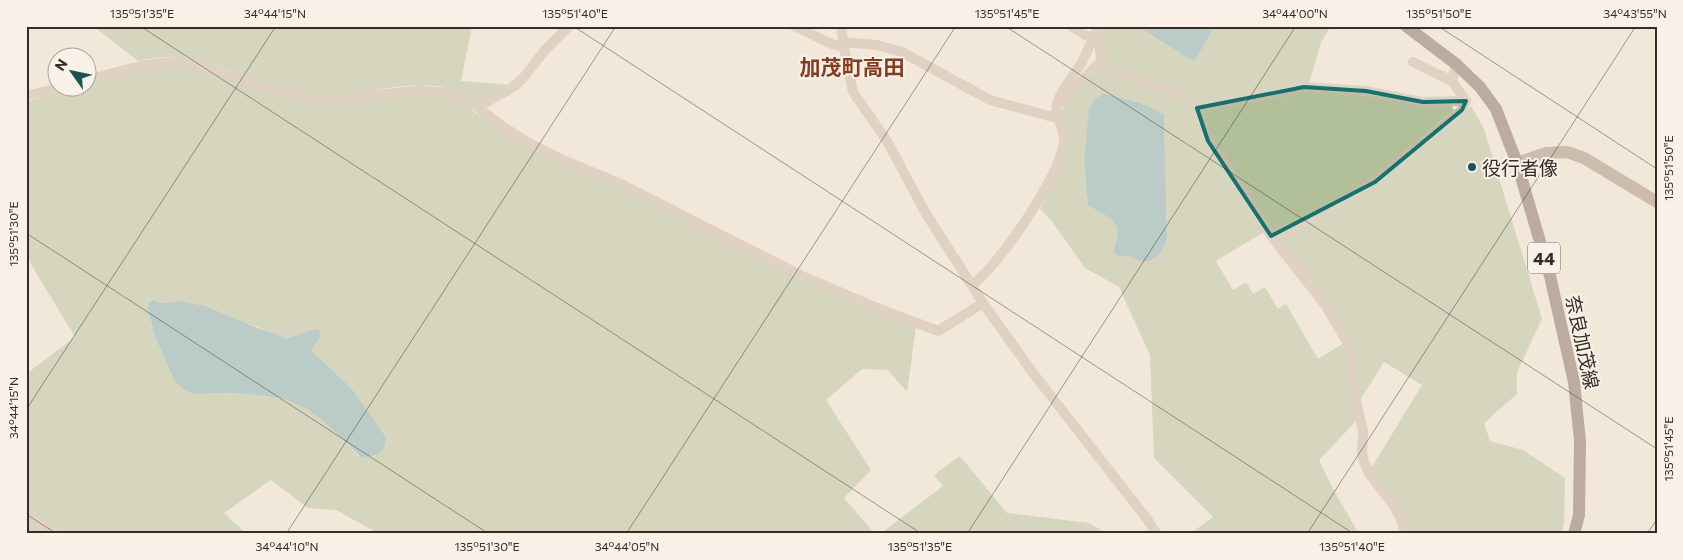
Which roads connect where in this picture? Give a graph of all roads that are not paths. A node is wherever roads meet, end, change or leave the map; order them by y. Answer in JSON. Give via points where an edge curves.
{"nodes":[{"id":1,"x":570,"y":26,"type":"edge"},
{"id":2,"x":794,"y":26,"type":"edge"},
{"id":3,"x":841,"y":26,"type":"edge"},
{"id":4,"x":1071,"y":26,"type":"edge"},
{"id":5,"x":1406,"y":26,"type":"edge"},
{"id":6,"x":1098,"y":27,"type":"edge"},
{"id":7,"x":1092,"y":39,"type":"junction"},
{"id":8,"x":843,"y":45,"type":"junction"},
{"id":9,"x":1101,"y":61,"type":"junction"},
{"id":10,"x":1413,"y":62,"type":"dead end"},
{"id":11,"x":1456,"y":64,"type":"junction"},
{"id":12,"x":98,"y":77,"type":"edge"},
{"id":13,"x":1452,"y":81,"type":"junction"},
{"id":14,"x":48,"y":91,"type":"edge"},
{"id":15,"x":26,"y":96,"type":"edge"},
{"id":16,"x":1466,"y":101,"type":"junction"},
{"id":17,"x":477,"y":107,"type":"junction"},
{"id":18,"x":1197,"y":108,"type":"junction"},
{"id":19,"x":1056,"y":109,"type":"junction"},
{"id":20,"x":1060,"y":119,"type":"junction"},
{"id":21,"x":1517,"y":163,"type":"junction"},
{"id":22,"x":1657,"y":202,"type":"edge"},
{"id":23,"x":1271,"y":236,"type":"junction"},
{"id":24,"x":972,"y":285,"type":"junction"},
{"id":25,"x":984,"y":303,"type":"junction"},
{"id":26,"x":26,"y":513,"type":"edge"},
{"id":27,"x":61,"y":534,"type":"edge"},
{"id":28,"x":1157,"y":534,"type":"edge"},
{"id":29,"x":1405,"y":534,"type":"edge"},
{"id":30,"x":1574,"y":534,"type":"edge"}],
"edges":[{"from":1,"to":17,"type":"street","via":[[516,84]]},
{"from":2,"to":8,"type":"street","via":[[832,44]]},
{"from":3,"to":8,"type":"street"},
{"from":4,"to":7,"type":"street"},
{"from":5,"to":11,"type":"main road","name":"奈良加茂線","number":"44"},
{"from":6,"to":7,"type":"street"},
{"from":6,"to":9,"type":"street"},
{"from":7,"to":19,"type":"street"},
{"from":8,"to":20,"type":"street","via":[[877,45],[902,52],[990,100]]},
{"from":8,"to":24,"type":"street","via":[[853,92],[887,141],[924,212]]},
{"from":9,"to":18,"type":"street","via":[[1109,69],[1185,96]]},
{"from":9,"to":19,"type":"street"},
{"from":10,"to":13,"type":"street"},
{"from":11,"to":13,"type":"street"},
{"from":11,"to":21,"type":"main road","name":"奈良加茂線","number":"44","via":[[1480,87],[1496,109]]},
{"from":12,"to":17,"type":"street","via":[[146,64],[188,62],[307,98],[340,99],[428,90],[445,93]]},
{"from":13,"to":16,"type":"street"},
{"from":14,"to":15,"type":"street"},
{"from":16,"to":18,"type":"street","via":[[1422,102],[1366,91],[1304,87]]},
{"from":16,"to":23,"type":"street","via":[[1462,110],[1375,182],[1298,225]]},
{"from":17,"to":25,"type":"street","via":[[504,128],[561,159],[619,183],[800,275],[882,310],[938,331]]},
{"from":18,"to":23,"type":"street","via":[[1208,141]]},
{"from":19,"to":20,"type":"street"},
{"from":20,"to":24,"type":"street","via":[[1064,140],[1061,154],[1036,206],[998,260]]},
{"from":21,"to":22,"type":"main road","via":[[1546,152],[1566,152],[1584,158]]},
{"from":21,"to":30,"type":"main road","name":"奈良加茂線","number":"44","via":[[1550,276],[1574,382],[1580,441],[1579,515]]},
{"from":23,"to":29,"type":"street","via":[[1326,306],[1348,344],[1363,431],[1364,462],[1394,506]]},
{"from":24,"to":25,"type":"street"},
{"from":25,"to":28,"type":"street"},
{"from":26,"to":27,"type":"street"}]}
